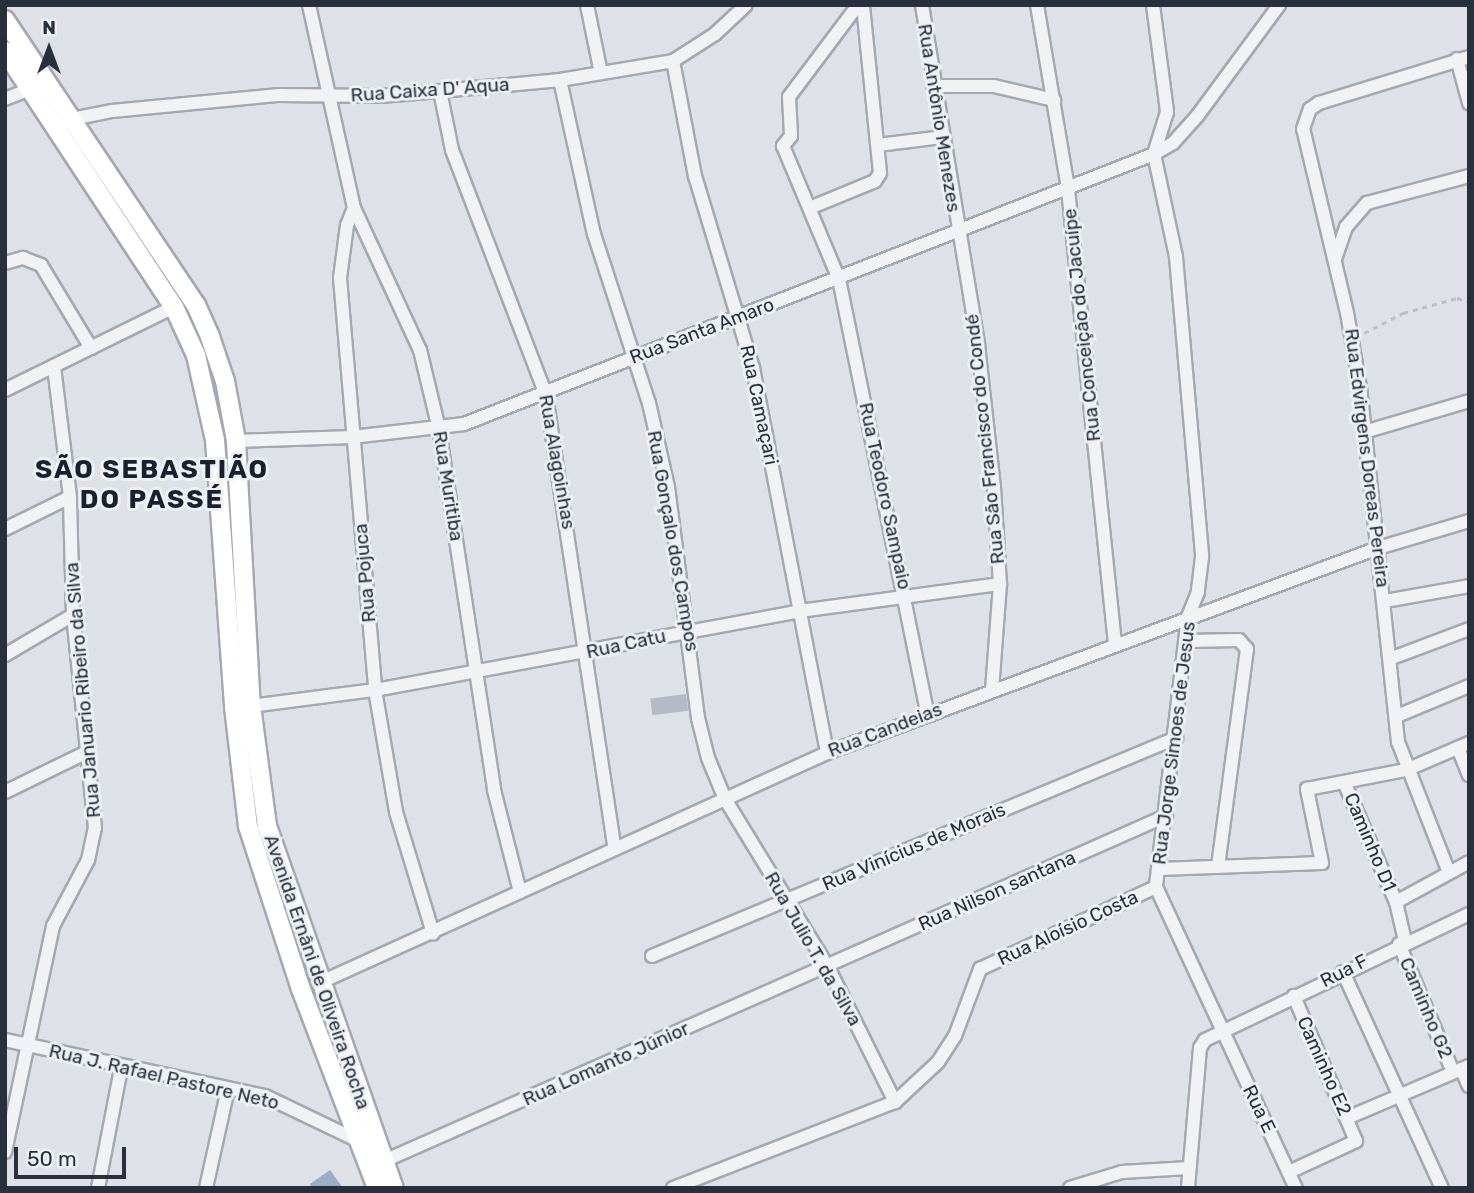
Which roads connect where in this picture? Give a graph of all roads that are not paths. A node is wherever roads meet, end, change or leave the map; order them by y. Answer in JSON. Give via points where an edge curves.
{"nodes":[{"id":1,"x":309,"y":5,"type":"edge"},
{"id":2,"x":587,"y":5,"type":"edge"},
{"id":3,"x":746,"y":5,"type":"edge"},
{"id":4,"x":862,"y":5,"type":"edge"},
{"id":5,"x":922,"y":5,"type":"edge"},
{"id":6,"x":1037,"y":5,"type":"edge"},
{"id":7,"x":1153,"y":5,"type":"edge"},
{"id":8,"x":1279,"y":5,"type":"edge"},
{"id":9,"x":5,"y":20,"type":"edge"},
{"id":10,"x":5,"y":51,"type":"edge"},
{"id":11,"x":1463,"y":58,"type":"edge"},
{"id":12,"x":673,"y":61,"type":"junction"},
{"id":13,"x":601,"y":73,"type":"junction"},
{"id":14,"x":559,"y":80,"type":"junction"},
{"id":15,"x":933,"y":86,"type":"junction"},
{"id":16,"x":30,"y":89,"type":"junction"},
{"id":17,"x":440,"y":91,"type":"junction"},
{"id":18,"x":326,"y":94,"type":"junction"},
{"id":19,"x":5,"y":99,"type":"edge"},
{"id":20,"x":1054,"y":100,"type":"junction"},
{"id":21,"x":1469,"y":103,"type":"edge"},
{"id":22,"x":72,"y":119,"type":"junction"},
{"id":23,"x":54,"y":129,"type":"junction"},
{"id":24,"x":942,"y":137,"type":"junction"},
{"id":25,"x":878,"y":145,"type":"junction"},
{"id":26,"x":1154,"y":153,"type":"junction"},
{"id":27,"x":1469,"y":176,"type":"edge"},
{"id":28,"x":1068,"y":188,"type":"junction"},
{"id":29,"x":812,"y":207,"type":"junction"},
{"id":30,"x":354,"y":208,"type":"junction"},
{"id":31,"x":958,"y":230,"type":"junction"},
{"id":32,"x":1334,"y":261,"type":"junction"},
{"id":33,"x":5,"y":263,"type":"edge"},
{"id":34,"x":839,"y":279,"type":"junction"},
{"id":35,"x":174,"y":307,"type":"junction"},
{"id":36,"x":737,"y":317,"type":"junction"},
{"id":37,"x":91,"y":348,"type":"junction"},
{"id":38,"x":635,"y":357,"type":"junction"},
{"id":39,"x":54,"y":366,"type":"junction"},
{"id":40,"x":5,"y":390,"type":"edge"},
{"id":41,"x":546,"y":395,"type":"junction"},
{"id":42,"x":1469,"y":401,"type":"edge"},
{"id":43,"x":439,"y":429,"type":"junction"},
{"id":44,"x":1364,"y":432,"type":"junction"},
{"id":45,"x":352,"y":437,"type":"junction"},
{"id":46,"x":236,"y":441,"type":"junction"},
{"id":47,"x":70,"y":497,"type":"junction"},
{"id":48,"x":1469,"y":521,"type":"edge"},
{"id":49,"x":5,"y":529,"type":"edge"},
{"id":50,"x":1378,"y":548,"type":"junction"},
{"id":51,"x":1000,"y":584,"type":"junction"},
{"id":52,"x":1469,"y":586,"type":"edge"},
{"id":53,"x":906,"y":594,"type":"junction"},
{"id":54,"x":1385,"y":601,"type":"junction"},
{"id":55,"x":800,"y":611,"type":"junction"},
{"id":56,"x":73,"y":615,"type":"junction"},
{"id":57,"x":1188,"y":617,"type":"junction"},
{"id":58,"x":1469,"y":629,"type":"edge"},
{"id":59,"x":690,"y":630,"type":"junction"},
{"id":60,"x":1186,"y":641,"type":"junction"},
{"id":61,"x":1115,"y":646,"type":"junction"},
{"id":62,"x":582,"y":654,"type":"junction"},
{"id":63,"x":5,"y":655,"type":"edge"},
{"id":64,"x":1392,"y":658,"type":"junction"},
{"id":65,"x":477,"y":672,"type":"junction"},
{"id":66,"x":1469,"y":686,"type":"edge"},
{"id":67,"x":375,"y":690,"type":"junction"},
{"id":68,"x":992,"y":691,"type":"junction"},
{"id":69,"x":251,"y":706,"type":"junction"},
{"id":70,"x":927,"y":713,"type":"junction"},
{"id":71,"x":1397,"y":716,"type":"junction"},
{"id":72,"x":1177,"y":737,"type":"junction"},
{"id":73,"x":1463,"y":745,"type":"edge"},
{"id":74,"x":85,"y":753,"type":"junction"},
{"id":75,"x":827,"y":753,"type":"junction"},
{"id":76,"x":1406,"y":769,"type":"junction"},
{"id":77,"x":1469,"y":775,"type":"edge"},
{"id":78,"x":1344,"y":782,"type":"junction"},
{"id":79,"x":5,"y":792,"type":"edge"},
{"id":80,"x":725,"y":799,"type":"junction"},
{"id":81,"x":1166,"y":816,"type":"junction"},
{"id":82,"x":614,"y":847,"type":"junction"},
{"id":83,"x":1469,"y":862,"type":"edge"},
{"id":84,"x":1219,"y":867,"type":"junction"},
{"id":85,"x":1159,"y":869,"type":"junction"},
{"id":86,"x":1448,"y":870,"type":"junction"},
{"id":87,"x":1156,"y":887,"type":"junction"},
{"id":88,"x":520,"y":892,"type":"junction"},
{"id":89,"x":786,"y":901,"type":"junction"},
{"id":90,"x":1396,"y":902,"type":"junction"},
{"id":91,"x":1469,"y":914,"type":"edge"},
{"id":92,"x":433,"y":933,"type":"junction"},
{"id":93,"x":1402,"y":942,"type":"junction"},
{"id":94,"x":652,"y":956,"type":"dead end"},
{"id":95,"x":828,"y":967,"type":"junction"},
{"id":96,"x":1343,"y":972,"type":"junction"},
{"id":97,"x":319,"y":983,"type":"junction"},
{"id":98,"x":1294,"y":996,"type":"junction"},
{"id":99,"x":1221,"y":1030,"type":"junction"},
{"id":100,"x":5,"y":1040,"type":"edge"},
{"id":101,"x":26,"y":1045,"type":"junction"},
{"id":102,"x":121,"y":1068,"type":"junction"},
{"id":103,"x":1461,"y":1069,"type":"edge"},
{"id":104,"x":1469,"y":1086,"type":"edge"},
{"id":105,"x":228,"y":1089,"type":"junction"},
{"id":106,"x":1400,"y":1094,"type":"junction"},
{"id":107,"x":895,"y":1101,"type":"junction"},
{"id":108,"x":1347,"y":1118,"type":"junction"},
{"id":109,"x":357,"y":1140,"type":"junction"},
{"id":110,"x":5,"y":1152,"type":"edge"},
{"id":111,"x":384,"y":1161,"type":"junction"},
{"id":112,"x":1189,"y":1168,"type":"junction"},
{"id":113,"x":1289,"y":1172,"type":"junction"},
{"id":114,"x":98,"y":1188,"type":"edge"},
{"id":115,"x":206,"y":1188,"type":"edge"},
{"id":116,"x":377,"y":1188,"type":"edge"},
{"id":117,"x":394,"y":1188,"type":"edge"},
{"id":118,"x":673,"y":1188,"type":"edge"},
{"id":119,"x":1070,"y":1188,"type":"edge"},
{"id":120,"x":1188,"y":1188,"type":"edge"},
{"id":121,"x":1296,"y":1188,"type":"edge"},
{"id":122,"x":1442,"y":1188,"type":"edge"}],
"edges":[{"from":1,"to":18,"type":"street","name":"Rua Muritiba"},
{"from":2,"to":13,"type":"street"},
{"from":3,"to":12,"type":"street","name":"Rua Caixa D' Aqua","via":[[715,34]]},
{"from":4,"to":25,"type":"street"},
{"from":4,"to":29,"type":"street","name":"Rua Teodoro Sampaio","via":[[789,97],[790,136],[783,146]]},
{"from":5,"to":15,"type":"street","name":"Rua Antônio Menezes"},
{"from":6,"to":20,"type":"street","name":"Rua Conceição do Jacuípe"},
{"from":7,"to":26,"type":"street","via":[[1167,112]]},
{"from":8,"to":26,"type":"street","name":"Rua Santa Amaro","via":[[1198,115],[1173,143]]},
{"from":9,"to":22,"type":"main road","name":"Avenida Ernâni de Oliveira Rocha"},
{"from":10,"to":16,"type":"main road","name":"Avenida Ernâni de Oliveira Rocha"},
{"from":11,"to":21,"type":"street"},
{"from":11,"to":32,"type":"street","name":"Rua Edvirgens Doreas Pereira","via":[[1310,109],[1303,130]]},
{"from":12,"to":13,"type":"street","name":"Rua Caixa D' Aqua"},
{"from":12,"to":36,"type":"street","name":"Rua Camaçari","via":[[695,176]]},
{"from":13,"to":14,"type":"street","name":"Rua Caixa D' Aqua"},
{"from":14,"to":17,"type":"street","name":"Rua Caixa D' Aqua"},
{"from":14,"to":38,"type":"street","name":"Rua Gonçalo dos Campos","via":[[594,234]]},
{"from":15,"to":20,"type":"street","via":[[994,86]]},
{"from":15,"to":24,"type":"street","name":"Rua Antônio Menezes"},
{"from":16,"to":19,"type":"street"},
{"from":16,"to":23,"type":"main road","name":"Avenida Ernâni de Oliveira Rocha"},
{"from":17,"to":18,"type":"street","name":"Rua Caixa D' Aqua"},
{"from":17,"to":41,"type":"street","name":"Rua Alagoinhas","via":[[452,150]]},
{"from":18,"to":22,"type":"street","name":"Rua Caixa D' Aqua","via":[[165,105]]},
{"from":18,"to":30,"type":"street","name":"Rua Muritiba"},
{"from":20,"to":28,"type":"street","name":"Rua Conceição do Jacuípe"},
{"from":22,"to":23,"type":"street","name":"Rua Caixa D' Aqua"},
{"from":22,"to":46,"type":"main road","name":"Avenida Ernâni de Oliveira Rocha","via":[[196,305],[225,381]]},
{"from":23,"to":35,"type":"main road","name":"Avenida Ernâni de Oliveira Rocha"},
{"from":24,"to":25,"type":"street"},
{"from":24,"to":31,"type":"street","name":"Rua Antônio Menezes"},
{"from":25,"to":29,"type":"street","via":[[878,178]]},
{"from":26,"to":28,"type":"street","name":"Rua Santa Amaro"},
{"from":26,"to":57,"type":"street","name":"Rua Jorge Simoes de Jesus","via":[[1176,257],[1199,494],[1202,557],[1198,592]]},
{"from":27,"to":32,"type":"street","via":[[1367,203],[1346,227]]},
{"from":28,"to":31,"type":"street","name":"Rua Santa Amaro"},
{"from":28,"to":61,"type":"street","name":"Rua Conceição do Jacuípe"},
{"from":29,"to":34,"type":"street","name":"Rua Teodoro Sampaio"},
{"from":30,"to":43,"type":"street","name":"Rua Muritiba","via":[[420,350]]},
{"from":30,"to":45,"type":"street","name":"Rua Pojuca","via":[[346,225],[340,278]]},
{"from":31,"to":34,"type":"street","name":"Rua Santa Amaro"},
{"from":31,"to":51,"type":"street","name":"Rua São Francisco do Condé","via":[[979,358]]},
{"from":32,"to":44,"type":"street","name":"Rua Edvirgens Doreas Pereira","via":[[1351,336]]},
{"from":33,"to":37,"type":"street","via":[[23,258],[41,265]]},
{"from":34,"to":36,"type":"street","name":"Rua Santa Amaro"},
{"from":34,"to":53,"type":"street","name":"Rua Teodoro Sampaio"},
{"from":35,"to":37,"type":"street"},
{"from":35,"to":109,"type":"main road","name":"Avenida Ernâni de Oliveira Rocha","via":[[208,392],[215,440],[234,708],[248,826]]},
{"from":36,"to":38,"type":"street","name":"Rua Santa Amaro"},
{"from":36,"to":55,"type":"street","name":"Rua Camaçari","via":[[754,368]]},
{"from":37,"to":39,"type":"street"},
{"from":38,"to":41,"type":"street","name":"Rua Santa Amaro"},
{"from":38,"to":59,"type":"street","name":"Rua Gonçalo dos Campos","via":[[668,488]]},
{"from":39,"to":40,"type":"street"},
{"from":39,"to":47,"type":"street","name":"Rua Januario Ribeiro da Silva"},
{"from":41,"to":43,"type":"street","name":"Rua Santa Amaro"},
{"from":41,"to":62,"type":"street","name":"Rua Alagoinhas","via":[[573,553]]},
{"from":42,"to":44,"type":"street"},
{"from":43,"to":45,"type":"street","name":"Rua Santa Amaro"},
{"from":43,"to":65,"type":"street","name":"Rua Muritiba"},
{"from":44,"to":50,"type":"street","name":"Rua Edvirgens Doreas Pereira"},
{"from":45,"to":46,"type":"street","name":"Rua Santa Amaro"},
{"from":45,"to":67,"type":"street","name":"Rua Pojuca"},
{"from":46,"to":69,"type":"main road","name":"Avenida Ernâni de Oliveira Rocha"},
{"from":47,"to":49,"type":"street"},
{"from":47,"to":56,"type":"street","name":"Rua Januario Ribeiro da Silva"},
{"from":48,"to":50,"type":"street","name":"Rua Candeias"},
{"from":50,"to":54,"type":"street","name":"Rua Edvirgens Doreas Pereira"},
{"from":50,"to":57,"type":"street","name":"Rua Candeias"},
{"from":51,"to":53,"type":"street","name":"Rua Catu"},
{"from":51,"to":68,"type":"street","name":"Rua São Francisco do Condé"},
{"from":52,"to":54,"type":"street"},
{"from":53,"to":55,"type":"street","name":"Rua Catu"},
{"from":53,"to":70,"type":"street","name":"Rua Teodoro Sampaio"},
{"from":54,"to":64,"type":"street","name":"Rua Edvirgens Doreas Pereira"},
{"from":55,"to":59,"type":"street","name":"Rua Catu"},
{"from":55,"to":75,"type":"street","name":"Rua Camaçari"},
{"from":56,"to":63,"type":"street"},
{"from":56,"to":74,"type":"street","name":"Rua Januario Ribeiro da Silva"},
{"from":57,"to":60,"type":"street","name":"Rua Jorge Simoes de Jesus"},
{"from":57,"to":61,"type":"street","name":"Rua Candeias"},
{"from":58,"to":64,"type":"street"},
{"from":59,"to":62,"type":"street","name":"Rua Catu"},
{"from":59,"to":80,"type":"street","name":"Rua Gonçalo dos Campos","via":[[698,718]]},
{"from":60,"to":72,"type":"street","name":"Rua Jorge Simoes de Jesus"},
{"from":60,"to":84,"type":"street","via":[[1239,640],[1247,649]]},
{"from":61,"to":68,"type":"street","name":"Rua Candeias"},
{"from":62,"to":65,"type":"street","name":"Rua Catu"},
{"from":62,"to":82,"type":"street","name":"Rua Alagoinhas"},
{"from":64,"to":71,"type":"street","name":"Rua Edvirgens Doreas Pereira"},
{"from":65,"to":67,"type":"street","name":"Rua Catu"},
{"from":65,"to":88,"type":"street","name":"Rua Muritiba","via":[[494,790]]},
{"from":66,"to":71,"type":"street"},
{"from":67,"to":69,"type":"street","name":"Rua Catu"},
{"from":67,"to":92,"type":"street","name":"Rua Pojuca","via":[[396,812]]},
{"from":68,"to":70,"type":"street","name":"Rua Candeias"},
{"from":69,"to":97,"type":"main road","name":"Avenida Ernâni de Oliveira Rocha","via":[[267,826]]},
{"from":70,"to":75,"type":"street","name":"Rua Candeias"},
{"from":71,"to":76,"type":"street","name":"Rua Edvirgens Doreas Pereira"},
{"from":72,"to":81,"type":"street","name":"Rua Jorge Simoes de Jesus"},
{"from":72,"to":89,"type":"street","name":"Rua Vinícius de Morais"},
{"from":73,"to":76,"type":"street"},
{"from":73,"to":77,"type":"street"},
{"from":74,"to":79,"type":"street"},
{"from":74,"to":101,"type":"street","name":"Rua Januario Ribeiro da Silva","via":[[94,828],[88,860],[53,926]]},
{"from":75,"to":80,"type":"street","name":"Rua Candeias"},
{"from":76,"to":78,"type":"street"},
{"from":76,"to":86,"type":"street","name":"Rua Edvirgens Doreas Pereira"},
{"from":78,"to":84,"type":"street","via":[[1307,789],[1322,863]]},
{"from":78,"to":90,"type":"street","name":"Caminho D1"},
{"from":80,"to":82,"type":"street","name":"Rua Candeias"},
{"from":80,"to":89,"type":"street","name":"Rua Julio T. da Silva"},
{"from":81,"to":85,"type":"street","name":"Rua Jorge Simoes de Jesus"},
{"from":81,"to":95,"type":"street","name":"Rua Nilson santana"},
{"from":82,"to":88,"type":"street","name":"Rua Candeias"},
{"from":83,"to":86,"type":"street"},
{"from":84,"to":85,"type":"street"},
{"from":85,"to":87,"type":"street","name":"Rua Jorge Simoes de Jesus"},
{"from":86,"to":90,"type":"street"},
{"from":87,"to":99,"type":"street","name":"Rua Jorge Simoes de Jesus"},
{"from":87,"to":107,"type":"street","name":"Rua Aloísio Costa","via":[[980,969],[944,1054]]},
{"from":88,"to":92,"type":"street","name":"Rua Candeias"},
{"from":89,"to":94,"type":"street","name":"Rua Vinícius de Morais"},
{"from":89,"to":95,"type":"street","name":"Rua Julio T. da Silva"},
{"from":90,"to":93,"type":"street","name":"Caminho D1"},
{"from":91,"to":93,"type":"street","name":"Rua F"},
{"from":92,"to":97,"type":"street","name":"Rua Candeias"},
{"from":93,"to":96,"type":"street","name":"Rua F"},
{"from":93,"to":103,"type":"street","name":"Caminho G2"},
{"from":95,"to":107,"type":"street","name":"Rua Julio T. da Silva"},
{"from":95,"to":111,"type":"street","name":"Rua Lomanto Júnior"},
{"from":96,"to":98,"type":"street","name":"Rua F"},
{"from":96,"to":106,"type":"street"},
{"from":97,"to":111,"type":"main road","name":"Avenida Ernâni de Oliveira Rocha"},
{"from":98,"to":99,"type":"street","name":"Rua F"},
{"from":98,"to":108,"type":"street","name":"Caminho E2"},
{"from":99,"to":112,"type":"street","via":[[1200,1048]]},
{"from":99,"to":113,"type":"street","name":"Rua E"},
{"from":100,"to":101,"type":"street","name":"Rua J. Rafael Pastore Neto"},
{"from":101,"to":102,"type":"street","name":"Rua J. Rafael Pastore Neto"},
{"from":101,"to":110,"type":"street","name":"Rua Januario Ribeiro da Silva"},
{"from":102,"to":105,"type":"street","name":"Rua J. Rafael Pastore Neto"},
{"from":102,"to":114,"type":"street"},
{"from":103,"to":104,"type":"street","name":"Caminho G2"},
{"from":103,"to":106,"type":"street"},
{"from":105,"to":109,"type":"street","name":"Rua J. Rafael Pastore Neto","via":[[265,1096]]},
{"from":105,"to":115,"type":"street"},
{"from":106,"to":108,"type":"street"},
{"from":106,"to":122,"type":"street"},
{"from":107,"to":118,"type":"street"},
{"from":108,"to":113,"type":"street","name":"Caminho E2","via":[[1354,1144]]},
{"from":109,"to":116,"type":"main road","name":"Avenida Ernâni de Oliveira Rocha"},
{"from":111,"to":117,"type":"main road","name":"Avenida Ernâni de Oliveira Rocha"},
{"from":112,"to":119,"type":"street","via":[[1122,1172]]},
{"from":112,"to":120,"type":"street"},
{"from":113,"to":121,"type":"street","name":"Rua E"}]}
